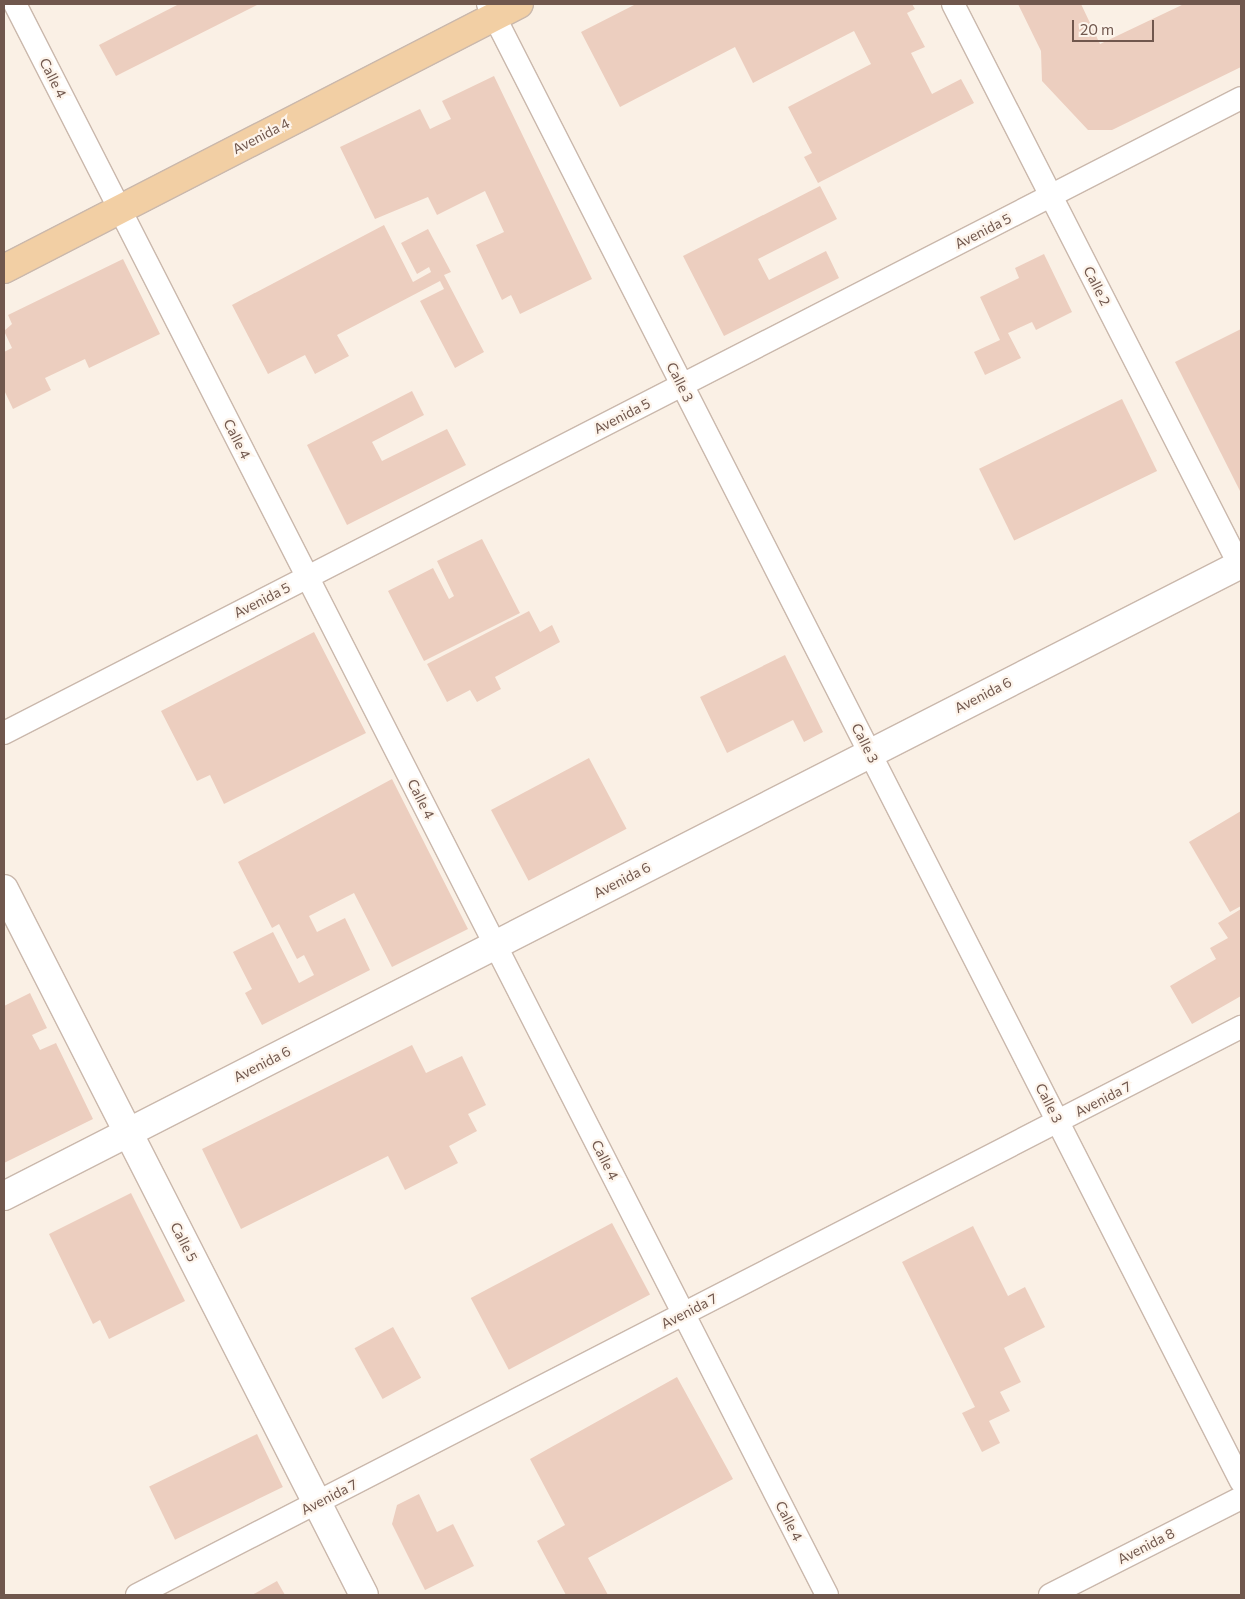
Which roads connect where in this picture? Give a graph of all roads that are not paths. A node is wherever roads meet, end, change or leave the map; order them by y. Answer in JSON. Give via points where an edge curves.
{"nodes":[{"id":1,"x":15,"y":4,"type":"edge"},
{"id":2,"x":519,"y":4,"type":"edge"},
{"id":3,"x":954,"y":4,"type":"edge"},
{"id":4,"x":491,"y":10,"type":"edge"},
{"id":5,"x":1241,"y":98,"type":"edge"},
{"id":6,"x":1051,"y":196,"type":"junction"},
{"id":7,"x":120,"y":209,"type":"junction"},
{"id":8,"x":4,"y":269,"type":"edge"},
{"id":9,"x":682,"y":385,"type":"junction"},
{"id":10,"x":1241,"y":565,"type":"edge"},
{"id":11,"x":308,"y":577,"type":"junction"},
{"id":12,"x":4,"y":733,"type":"edge"},
{"id":13,"x":870,"y":753,"type":"junction"},
{"id":14,"x":4,"y":889,"type":"edge"},
{"id":15,"x":495,"y":945,"type":"junction"},
{"id":16,"x":1241,"y":1027,"type":"edge"},
{"id":17,"x":1058,"y":1122,"type":"junction"},
{"id":18,"x":128,"y":1133,"type":"junction"},
{"id":19,"x":4,"y":1196,"type":"edge"},
{"id":20,"x":684,"y":1314,"type":"junction"},
{"id":21,"x":1241,"y":1482,"type":"edge"},
{"id":22,"x":1241,"y":1498,"type":"edge"},
{"id":23,"x":317,"y":1503,"type":"junction"},
{"id":24,"x":1064,"y":1592,"type":"edge"},
{"id":25,"x":137,"y":1595,"type":"edge"},
{"id":26,"x":364,"y":1595,"type":"edge"},
{"id":27,"x":827,"y":1595,"type":"edge"}],
"edges":[{"from":1,"to":7,"type":"street","name":"Calle 4"},
{"from":2,"to":4,"type":"main road","name":"Avenida 4"},
{"from":3,"to":6,"type":"street","name":"Calle 2"},
{"from":4,"to":7,"type":"main road","name":"Avenida 4"},
{"from":4,"to":9,"type":"street","name":"Calle 3"},
{"from":5,"to":6,"type":"street","name":"Avenida 5"},
{"from":6,"to":9,"type":"street","name":"Avenida 5"},
{"from":6,"to":10,"type":"street","name":"Calle 2"},
{"from":7,"to":8,"type":"main road","name":"Avenida 4"},
{"from":7,"to":11,"type":"street","name":"Calle 4"},
{"from":9,"to":11,"type":"street","name":"Avenida 5"},
{"from":9,"to":13,"type":"street","name":"Calle 3"},
{"from":10,"to":13,"type":"main road","name":"Avenida 6"},
{"from":11,"to":12,"type":"street","name":"Avenida 5"},
{"from":11,"to":15,"type":"street","name":"Calle 4"},
{"from":13,"to":15,"type":"main road","name":"Avenida 6"},
{"from":13,"to":17,"type":"street","name":"Calle 3"},
{"from":14,"to":18,"type":"main road","name":"Calle 5"},
{"from":15,"to":18,"type":"main road","name":"Avenida 6"},
{"from":15,"to":20,"type":"street","name":"Calle 4"},
{"from":16,"to":17,"type":"street","name":"Avenida 7"},
{"from":17,"to":20,"type":"street","name":"Avenida 7"},
{"from":17,"to":21,"type":"street","name":"Calle 3"},
{"from":18,"to":19,"type":"main road","name":"Avenida 6"},
{"from":18,"to":23,"type":"main road","name":"Calle 5"},
{"from":20,"to":23,"type":"street","name":"Avenida 7"},
{"from":20,"to":27,"type":"street","name":"Calle 4"},
{"from":22,"to":24,"type":"street","name":"Avenida 8"},
{"from":23,"to":25,"type":"street","name":"Avenida 7"},
{"from":23,"to":26,"type":"main road","name":"Calle 5"}]}
